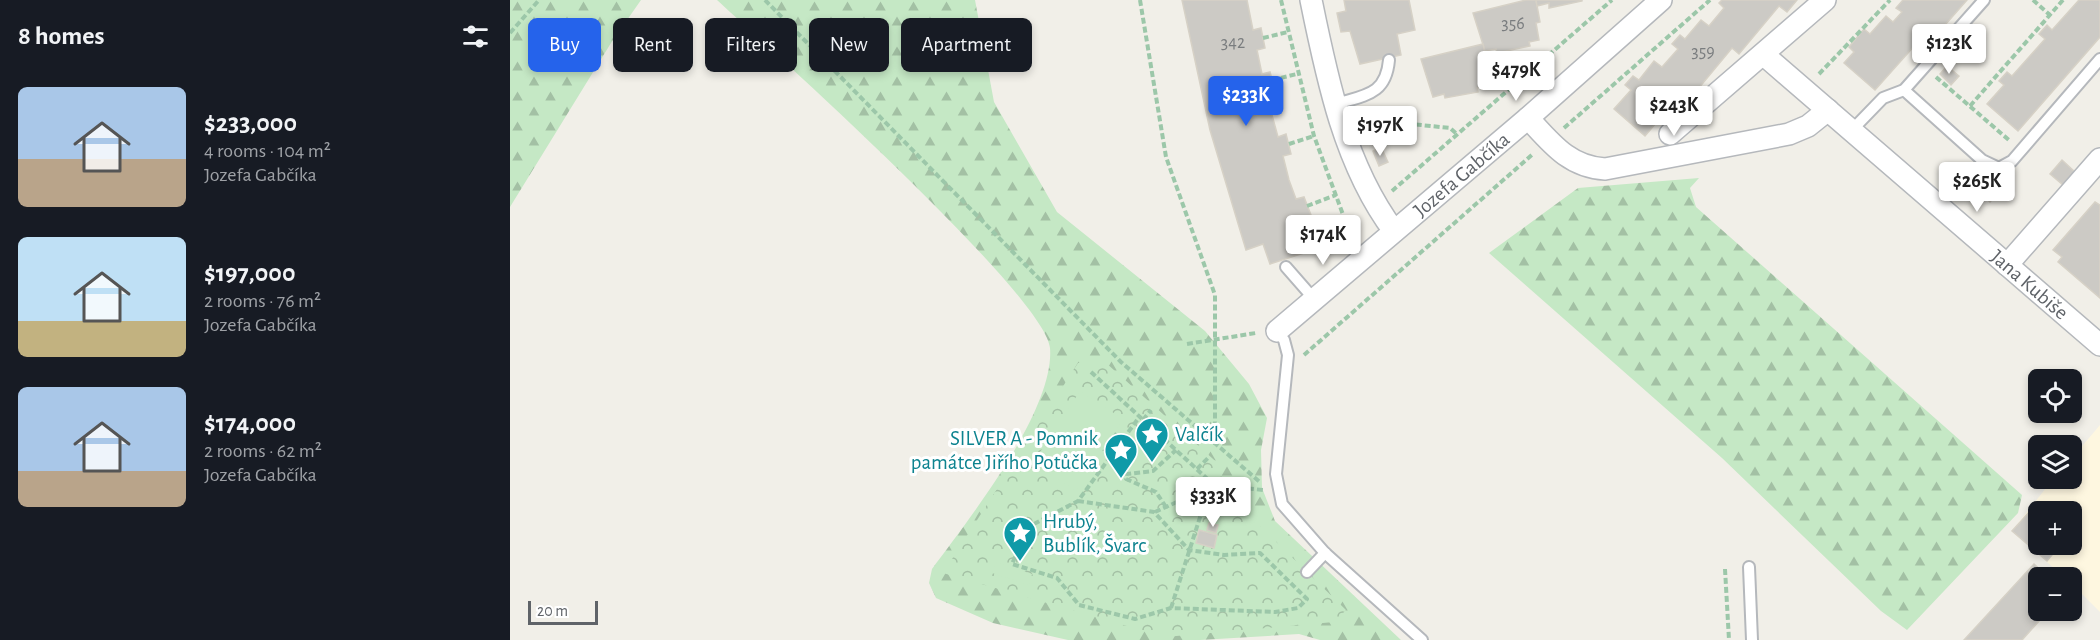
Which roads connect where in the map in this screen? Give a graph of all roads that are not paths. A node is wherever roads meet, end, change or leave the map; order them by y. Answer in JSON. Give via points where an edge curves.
{"nodes":[{"id":1,"x":1311,"y":0,"type":"edge"},
{"id":2,"x":1661,"y":0,"type":"edge"},
{"id":3,"x":1824,"y":0,"type":"edge"},
{"id":4,"x":1984,"y":0,"type":"edge"},
{"id":5,"x":1764,"y":55,"type":"junction"},
{"id":6,"x":2100,"y":59,"type":"edge"},
{"id":7,"x":1389,"y":60,"type":"dead end"},
{"id":8,"x":1904,"y":90,"type":"junction"},
{"id":9,"x":1338,"y":110,"type":"junction"},
{"id":10,"x":1828,"y":110,"type":"junction"},
{"id":11,"x":1528,"y":118,"type":"junction"},
{"id":12,"x":1852,"y":130,"type":"junction"},
{"id":13,"x":1670,"y":134,"type":"dead end"},
{"id":14,"x":2100,"y":159,"type":"edge"},
{"id":15,"x":1394,"y":231,"type":"junction"},
{"id":16,"x":2007,"y":265,"type":"junction"},
{"id":17,"x":1286,"y":267,"type":"dead end"},
{"id":18,"x":1314,"y":299,"type":"junction"},
{"id":19,"x":1269,"y":331,"type":"joint"},
{"id":20,"x":2100,"y":345,"type":"edge"},
{"id":21,"x":1325,"y":553,"type":"junction"},
{"id":22,"x":1749,"y":567,"type":"dead end"},
{"id":23,"x":1307,"y":572,"type":"dead end"},
{"id":24,"x":1422,"y":640,"type":"edge"},
{"id":25,"x":1752,"y":640,"type":"edge"}],
"edges":[{"from":1,"to":9,"type":"street","name":"Jozefa Gabčíka"},
{"from":2,"to":11,"type":"street","name":"Jozefa Gabčíka"},
{"from":3,"to":5,"type":"street"},
{"from":4,"to":8,"type":"lane"},
{"from":5,"to":10,"type":"street","name":"Jana Kubiše"},
{"from":5,"to":13,"type":"street"},
{"from":6,"to":8,"type":"lane","via":[[2021,150],[1999,168]]},
{"from":7,"to":9,"type":"lane","via":[[1385,82],[1377,90]]},
{"from":8,"to":12,"type":"lane","via":[[1883,98]]},
{"from":9,"to":15,"type":"street","name":"Jozefa Gabčíka","via":[[1375,205]]},
{"from":10,"to":11,"type":"street","via":[[1808,126],[1789,134],[1623,167],[1591,168],[1566,157]]},
{"from":10,"to":12,"type":"street","name":"Jana Kubiše"},
{"from":11,"to":15,"type":"street","name":"Jozefa Gabčíka"},
{"from":12,"to":16,"type":"street","name":"Jana Kubiše"},
{"from":14,"to":16,"type":"street"},
{"from":15,"to":18,"type":"street","name":"Jozefa Gabčíka"},
{"from":16,"to":20,"type":"street","name":"Jana Kubiše"},
{"from":17,"to":18,"type":"lane"},
{"from":18,"to":19,"type":"street","name":"Jozefa Gabčíka"},
{"from":19,"to":21,"type":"lane","via":[[1287,347],[1276,474],[1279,493],[1290,516]]},
{"from":21,"to":23,"type":"lane"},
{"from":21,"to":24,"type":"lane"},
{"from":22,"to":25,"type":"lane"}]}
